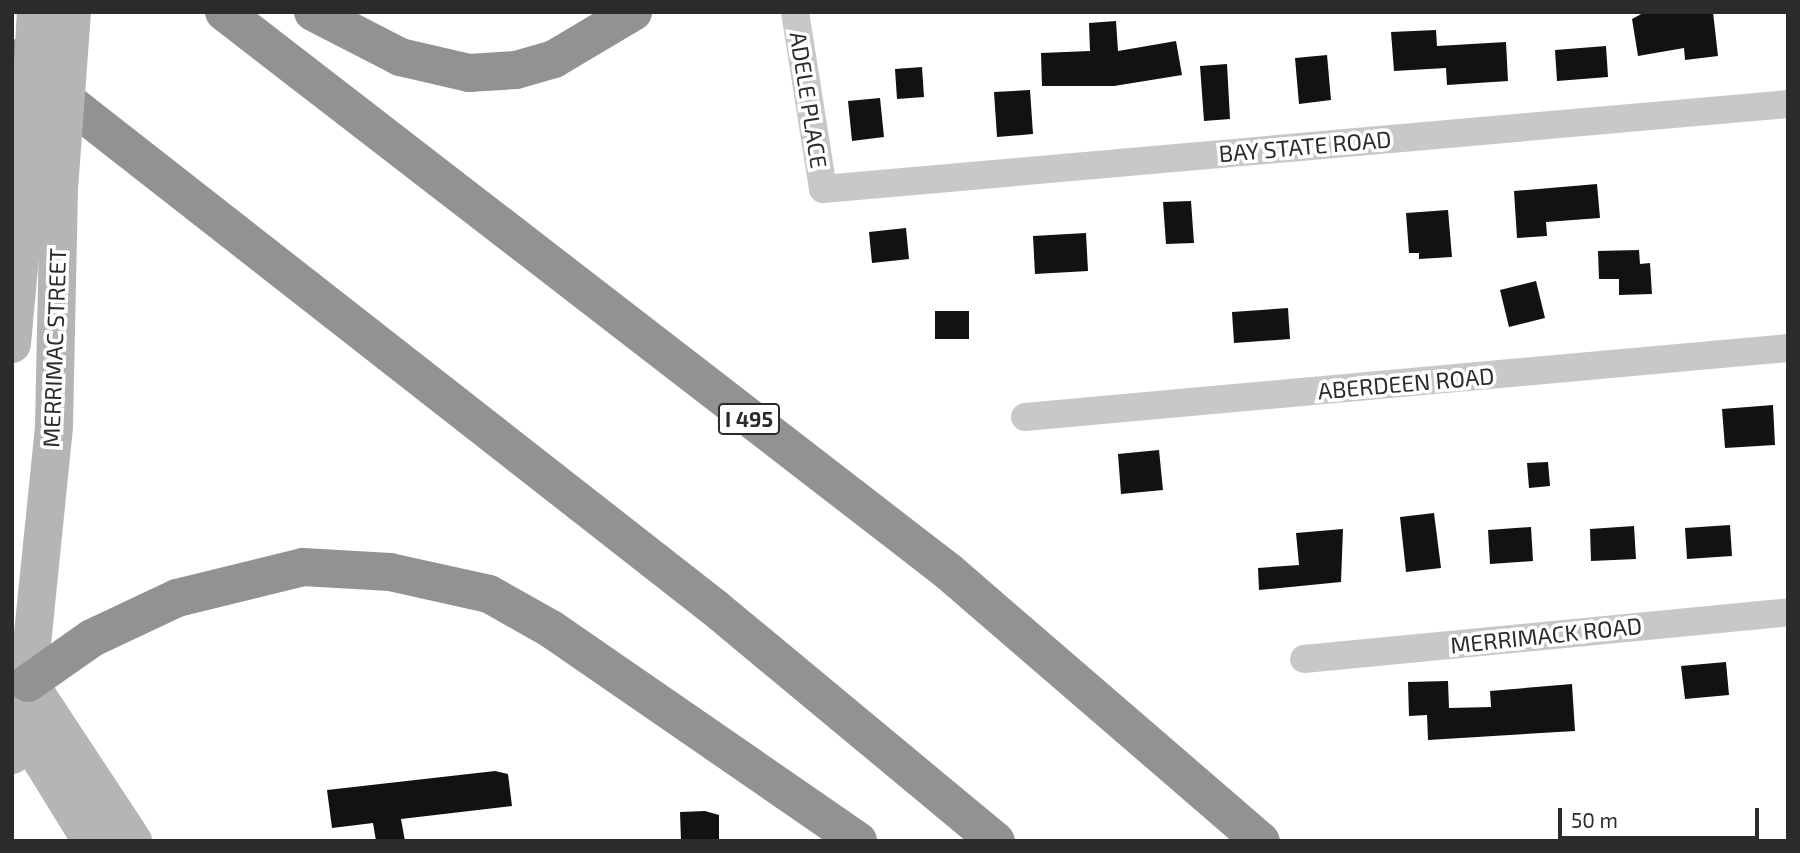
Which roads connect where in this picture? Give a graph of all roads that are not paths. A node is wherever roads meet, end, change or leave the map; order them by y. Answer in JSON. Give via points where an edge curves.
{"nodes":[{"id":1,"x":36,"y":12,"type":"edge"},
{"id":2,"x":72,"y":12,"type":"edge"},
{"id":3,"x":224,"y":12,"type":"edge"},
{"id":4,"x":313,"y":12,"type":"edge"},
{"id":5,"x":633,"y":12,"type":"edge"},
{"id":6,"x":794,"y":12,"type":"edge"},
{"id":7,"x":12,"y":58,"type":"edge"},
{"id":8,"x":1788,"y":104,"type":"edge"},
{"id":9,"x":42,"y":189,"type":"junction"},
{"id":10,"x":823,"y":189,"type":"joint"},
{"id":11,"x":12,"y":344,"type":"edge"},
{"id":12,"x":1788,"y":348,"type":"edge"},
{"id":13,"x":1025,"y":417,"type":"dead end"},
{"id":14,"x":1788,"y":612,"type":"edge"},
{"id":15,"x":1304,"y":659,"type":"dead end"},
{"id":16,"x":17,"y":707,"type":"edge"},
{"id":17,"x":91,"y":841,"type":"edge"},
{"id":18,"x":133,"y":841,"type":"edge"},
{"id":19,"x":858,"y":841,"type":"edge"},
{"id":20,"x":996,"y":841,"type":"edge"},
{"id":21,"x":1261,"y":841,"type":"edge"}],
"edges":[{"from":1,"to":9,"type":"main road","name":"MERRIMAC STREET","bridge":true},
{"from":2,"to":9,"type":"main road","name":"MERRIMAC STREET","bridge":true},
{"from":3,"to":21,"type":"highway","number":"I 495","via":[[981,597]]},
{"from":4,"to":5,"type":"highway","via":[[400,57],[469,73],[516,70],[554,59]]},
{"from":6,"to":10,"type":"street","name":"ADELE PLACE"},
{"from":7,"to":20,"type":"highway","via":[[715,608]]},
{"from":8,"to":10,"type":"street","name":"BAY STATE ROAD"},
{"from":9,"to":11,"type":"main road","name":"MERRIMAC STREET"},
{"from":9,"to":16,"type":"main road","name":"MERRIMAC STREET","via":[[54,426]]},
{"from":12,"to":13,"type":"street","name":"ABERDEEN ROAD"},
{"from":14,"to":15,"type":"street","name":"MERRIMACK ROAD"},
{"from":16,"to":17,"type":"main road"},
{"from":16,"to":18,"type":"main road"},
{"from":16,"to":19,"type":"highway","via":[[92,638],[201,591],[303,567],[403,574],[489,594],[551,629]]}]}
